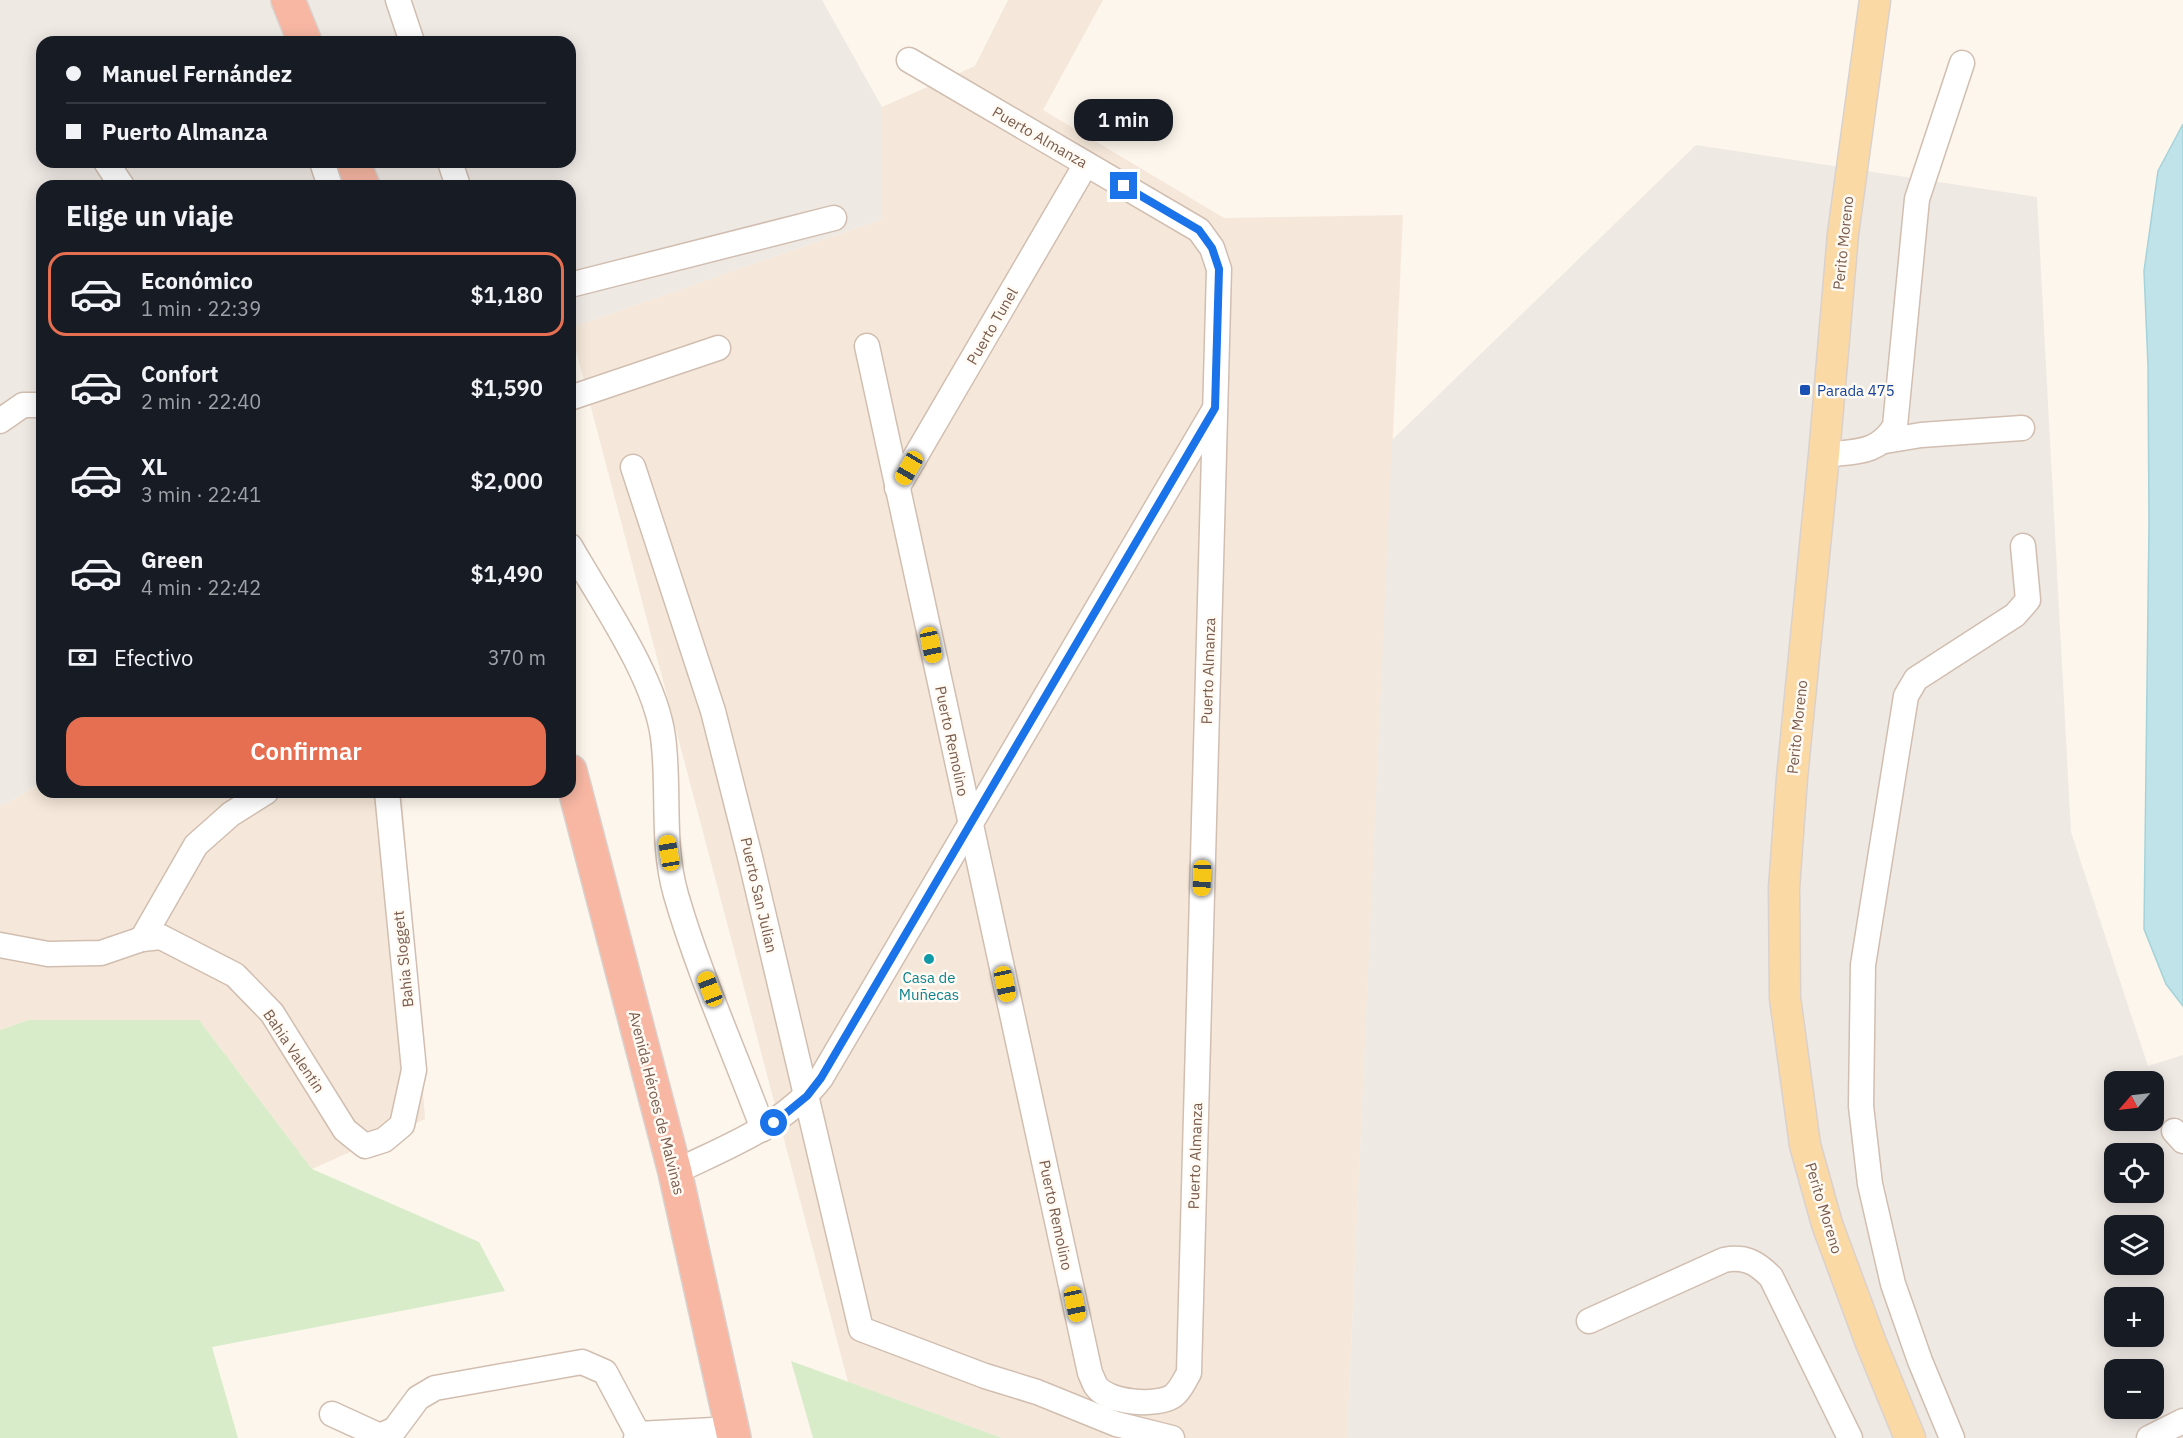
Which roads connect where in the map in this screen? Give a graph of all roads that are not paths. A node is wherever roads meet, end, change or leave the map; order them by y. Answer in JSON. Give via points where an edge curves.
{"nodes":[{"id":1,"x":288,"y":0,"type":"edge"},
{"id":2,"x":398,"y":0,"type":"edge"},
{"id":3,"x":1875,"y":0,"type":"edge"},
{"id":4,"x":303,"y":36,"type":"edge"},
{"id":5,"x":410,"y":36,"type":"edge"},
{"id":6,"x":909,"y":60,"type":"dead end"},
{"id":7,"x":1962,"y":63,"type":"dead end"},
{"id":8,"x":1086,"y":164,"type":"junction"},
{"id":9,"x":834,"y":219,"type":"dead end"},
{"id":10,"x":576,"y":284,"type":"edge"},
{"id":11,"x":867,"y":346,"type":"dead end"},
{"id":12,"x":718,"y":348,"type":"dead end"},
{"id":13,"x":576,"y":396,"type":"edge"},
{"id":14,"x":36,"y":405,"type":"edge"},
{"id":15,"x":1215,"y":408,"type":"junction"},
{"id":16,"x":0,"y":421,"type":"edge"},
{"id":17,"x":2022,"y":428,"type":"dead end"},
{"id":18,"x":1886,"y":441,"type":"junction"},
{"id":19,"x":1824,"y":455,"type":"junction"},
{"id":20,"x":633,"y":467,"type":"dead end"},
{"id":21,"x":897,"y":488,"type":"junction"},
{"id":22,"x":2023,"y":546,"type":"dead end"},
{"id":23,"x":576,"y":557,"type":"edge"},
{"id":24,"x":576,"y":794,"type":"edge"},
{"id":25,"x":256,"y":798,"type":"edge"},
{"id":26,"x":388,"y":798,"type":"edge"},
{"id":27,"x":970,"y":824,"type":"junction"},
{"id":28,"x":142,"y":939,"type":"junction"},
{"id":29,"x":0,"y":945,"type":"edge"},
{"id":30,"x":807,"y":1096,"type":"junction"},
{"id":31,"x":402,"y":1125,"type":"joint"},
{"id":32,"x":763,"y":1129,"type":"junction"},
{"id":33,"x":675,"y":1172,"type":"junction"},
{"id":34,"x":1589,"y":1321,"type":"dead end"},
{"id":35,"x":1122,"y":1400,"type":"junction"},
{"id":36,"x":412,"y":1406,"type":"junction"},
{"id":37,"x":332,"y":1414,"type":"dead end"},
{"id":38,"x":2183,"y":1421,"type":"edge"},
{"id":39,"x":1116,"y":1424,"type":"junction"},
{"id":40,"x":733,"y":1433,"type":"edge"},
{"id":41,"x":637,"y":1436,"type":"edge"},
{"id":42,"x":412,"y":1438,"type":"edge"},
{"id":43,"x":1172,"y":1438,"type":"edge"},
{"id":44,"x":1850,"y":1438,"type":"edge"},
{"id":45,"x":1910,"y":1438,"type":"edge"},
{"id":46,"x":1952,"y":1438,"type":"edge"},
{"id":47,"x":2149,"y":1438,"type":"edge"}],
"edges":[{"from":1,"to":4,"type":"highway"},
{"from":2,"to":5,"type":"street"},
{"from":3,"to":19,"type":"main road","name":"Perito Moreno","via":[[1843,234]]},
{"from":6,"to":8,"type":"street","name":"Puerto Almanza"},
{"from":7,"to":18,"type":"street","via":[[1917,199],[1897,405],[1894,426]]},
{"from":8,"to":15,"type":"street","name":"Puerto Almanza","via":[[1199,230],[1212,248],[1219,269]]},
{"from":8,"to":21,"type":"street","name":"Puerto Tunel"},
{"from":9,"to":10,"type":"street"},
{"from":11,"to":21,"type":"street","name":"Puerto Remolino"},
{"from":12,"to":13,"type":"street"},
{"from":14,"to":16,"type":"street","via":[[23,405]]},
{"from":15,"to":27,"type":"street"},
{"from":15,"to":35,"type":"street","name":"Puerto Almanza","via":[[1189,1372],[1180,1389],[1170,1397],[1154,1402]]},
{"from":17,"to":18,"type":"street"},
{"from":18,"to":19,"type":"street","via":[[1869,449]]},
{"from":19,"to":45,"type":"main road","name":"Perito Moreno","via":[[1784,888],[1785,998],[1805,1145],[1827,1224]]},
{"from":20,"to":30,"type":"street","name":"Puerto San Julian","via":[[713,711]]},
{"from":21,"to":27,"type":"street","name":"Puerto Remolino"},
{"from":22,"to":46,"type":"street","via":[[2028,600],[2015,615],[1916,679],[1906,696],[1863,965],[1861,1106],[1870,1184],[1893,1284]]},
{"from":23,"to":32,"type":"street","via":[[656,706],[663,737],[666,833],[675,892]]},
{"from":24,"to":33,"type":"highway","name":"Avenida Héroes de Malvinas"},
{"from":25,"to":28,"type":"street","via":[[196,845]]},
{"from":26,"to":31,"type":"street","name":"Bahia Sloggett","via":[[414,1070]]},
{"from":27,"to":30,"type":"street"},
{"from":27,"to":35,"type":"street","name":"Puerto Remolino","via":[[1090,1373],[1097,1387]]},
{"from":28,"to":29,"type":"street","name":"Bahia Valentin","via":[[101,953],[48,954]]},
{"from":28,"to":31,"type":"street","name":"Bahia Valentin","via":[[161,938],[235,975],[272,1013],[345,1130],[364,1146],[384,1140]]},
{"from":30,"to":32,"type":"street"},
{"from":30,"to":39,"type":"street","name":"Puerto San Julian","via":[[861,1329]]},
{"from":32,"to":33,"type":"street"},
{"from":33,"to":40,"type":"highway","name":"Avenida Héroes de Malvinas"},
{"from":34,"to":44,"type":"street","via":[[1724,1260],[1746,1258],[1759,1264],[1771,1277]]},
{"from":35,"to":39,"type":"street"},
{"from":36,"to":37,"type":"street","via":[[396,1429],[380,1436]]},
{"from":36,"to":41,"type":"street","via":[[435,1388],[582,1362],[605,1372]]},
{"from":36,"to":42,"type":"street"},
{"from":38,"to":47,"type":"street"},
{"from":39,"to":43,"type":"street"},
{"from":40,"to":41,"type":"street"}]}
